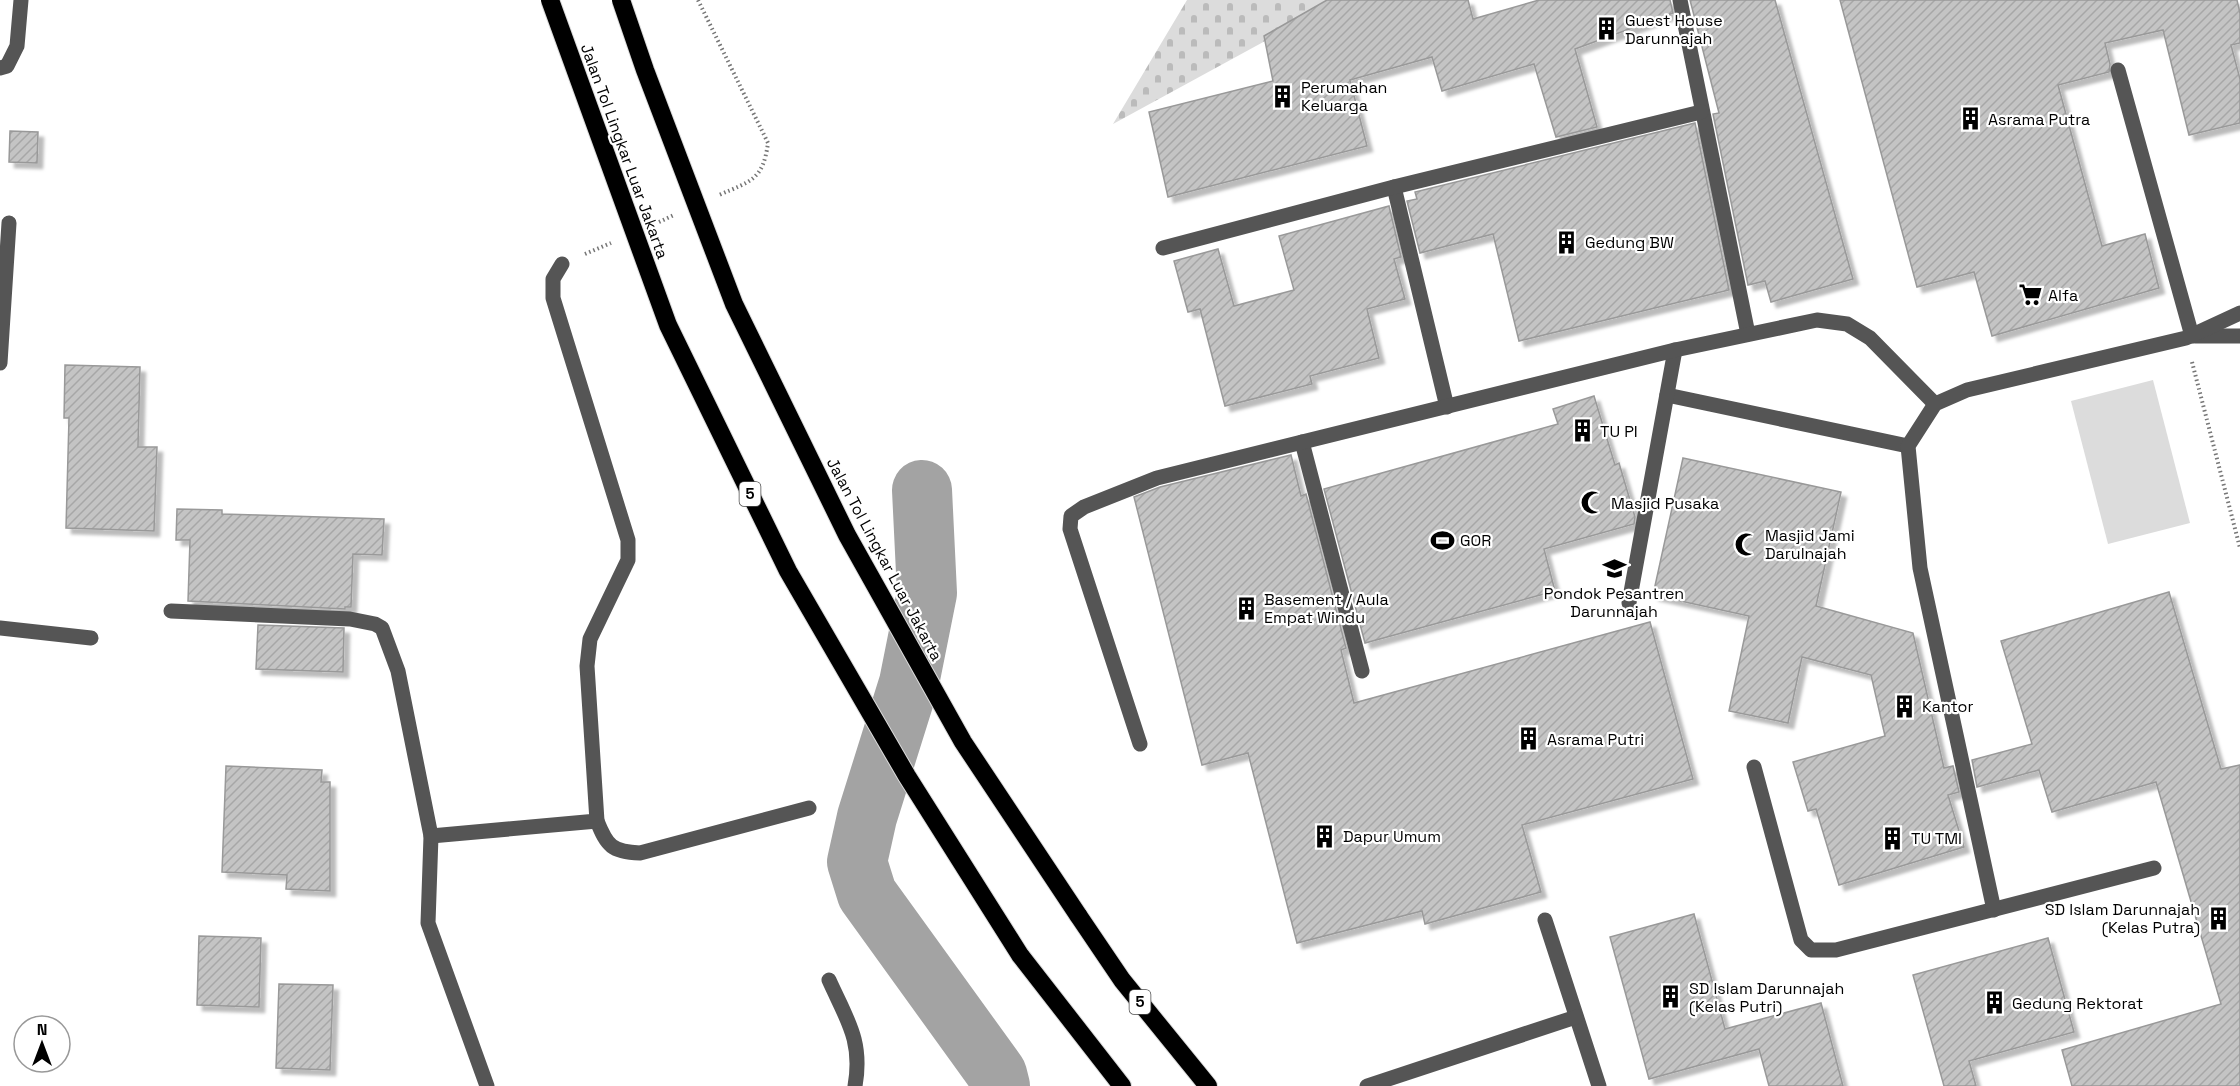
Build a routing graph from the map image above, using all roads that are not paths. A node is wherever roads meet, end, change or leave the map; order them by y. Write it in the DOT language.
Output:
graph roads {
  1 [pos="21,0"];
  2 [pos="550,0"];
  3 [pos="621,0"];
  4 [pos="1680,0"];
  5 [pos="3,67"];
  6 [pos="2118,70"];
  7 [pos="1701,112"];
  8 [pos="1394,188"];
  9 [pos="9,223"];
  10 [pos="1163,249"];
  11 [pos="562,264"];
  12 [pos="2240,313"];
  13 [pos="1748,334"];
  14 [pos="2240,336"];
  15 [pos="2189,337"];
  16 [pos="1675,350"];
  17 [pos="0,363"];
  18 [pos="1667,395"];
  19 [pos="1935,404"];
  20 [pos="1447,407"];
  21 [pos="1302,442"];
  22 [pos="1908,446"];
  23 [pos="1629,603"];
  24 [pos="171,611"];
  25 [pos="0,628"];
  26 [pos="91,638"];
  27 [pos="1362,670"];
  28 [pos="1140,744"];
  29 [pos="1754,767"];
  30 [pos="809,808"];
  31 [pos="597,821"];
  32 [pos="431,836"];
  33 [pos="2154,868"];
  34 [pos="1994,910"];
  35 [pos="1545,920"];
  36 [pos="829,980"];
  37 [pos="1576,1017"];
  38 [pos="487,1086"];
  39 [pos="855,1086"];
  40 [pos="1122,1086"];
  41 [pos="1208,1086"];
  42 [pos="1367,1086"];
  43 [pos="1599,1086"];
  1 -- 5 [label="street"];
  2 -- 40 [label="highway, Jalan Tol Lingkar Luar Jakarta / 5, bridge"];
  3 -- 41 [label="highway, Jalan Tol Lingkar Luar Jakarta / 5, bridge"];
  4 -- 7 [label="street"];
  6 -- 15 [label="street"];
  7 -- 8 [label="street"];
  7 -- 13 [label="street"];
  8 -- 10 [label="street"];
  8 -- 20 [label="street"];
  9 -- 17 [label="street"];
  11 -- 31 [label="street"];
  12 -- 15 [label="street"];
  13 -- 16 [label="street"];
  13 -- 19 [label="street"];
  14 -- 15 [label="street"];
  15 -- 19 [label="street"];
  16 -- 18 [label="street"];
  16 -- 20 [label="street"];
  18 -- 22 [label="street"];
  18 -- 23 [label="street"];
  19 -- 22 [label="street"];
  20 -- 21 [label="street"];
  21 -- 27 [label="street"];
  21 -- 28 [label="street"];
  22 -- 34 [label="street"];
  24 -- 32 [label="street"];
  25 -- 26 [label="street"];
  29 -- 34 [label="street"];
  30 -- 31 [label="street"];
  31 -- 32 [label="street"];
  32 -- 38 [label="street"];
  33 -- 34 [label="street"];
  35 -- 37 [label="street"];
  36 -- 39 [label="street"];
  37 -- 42 [label="street"];
  37 -- 43 [label="street"];
}
